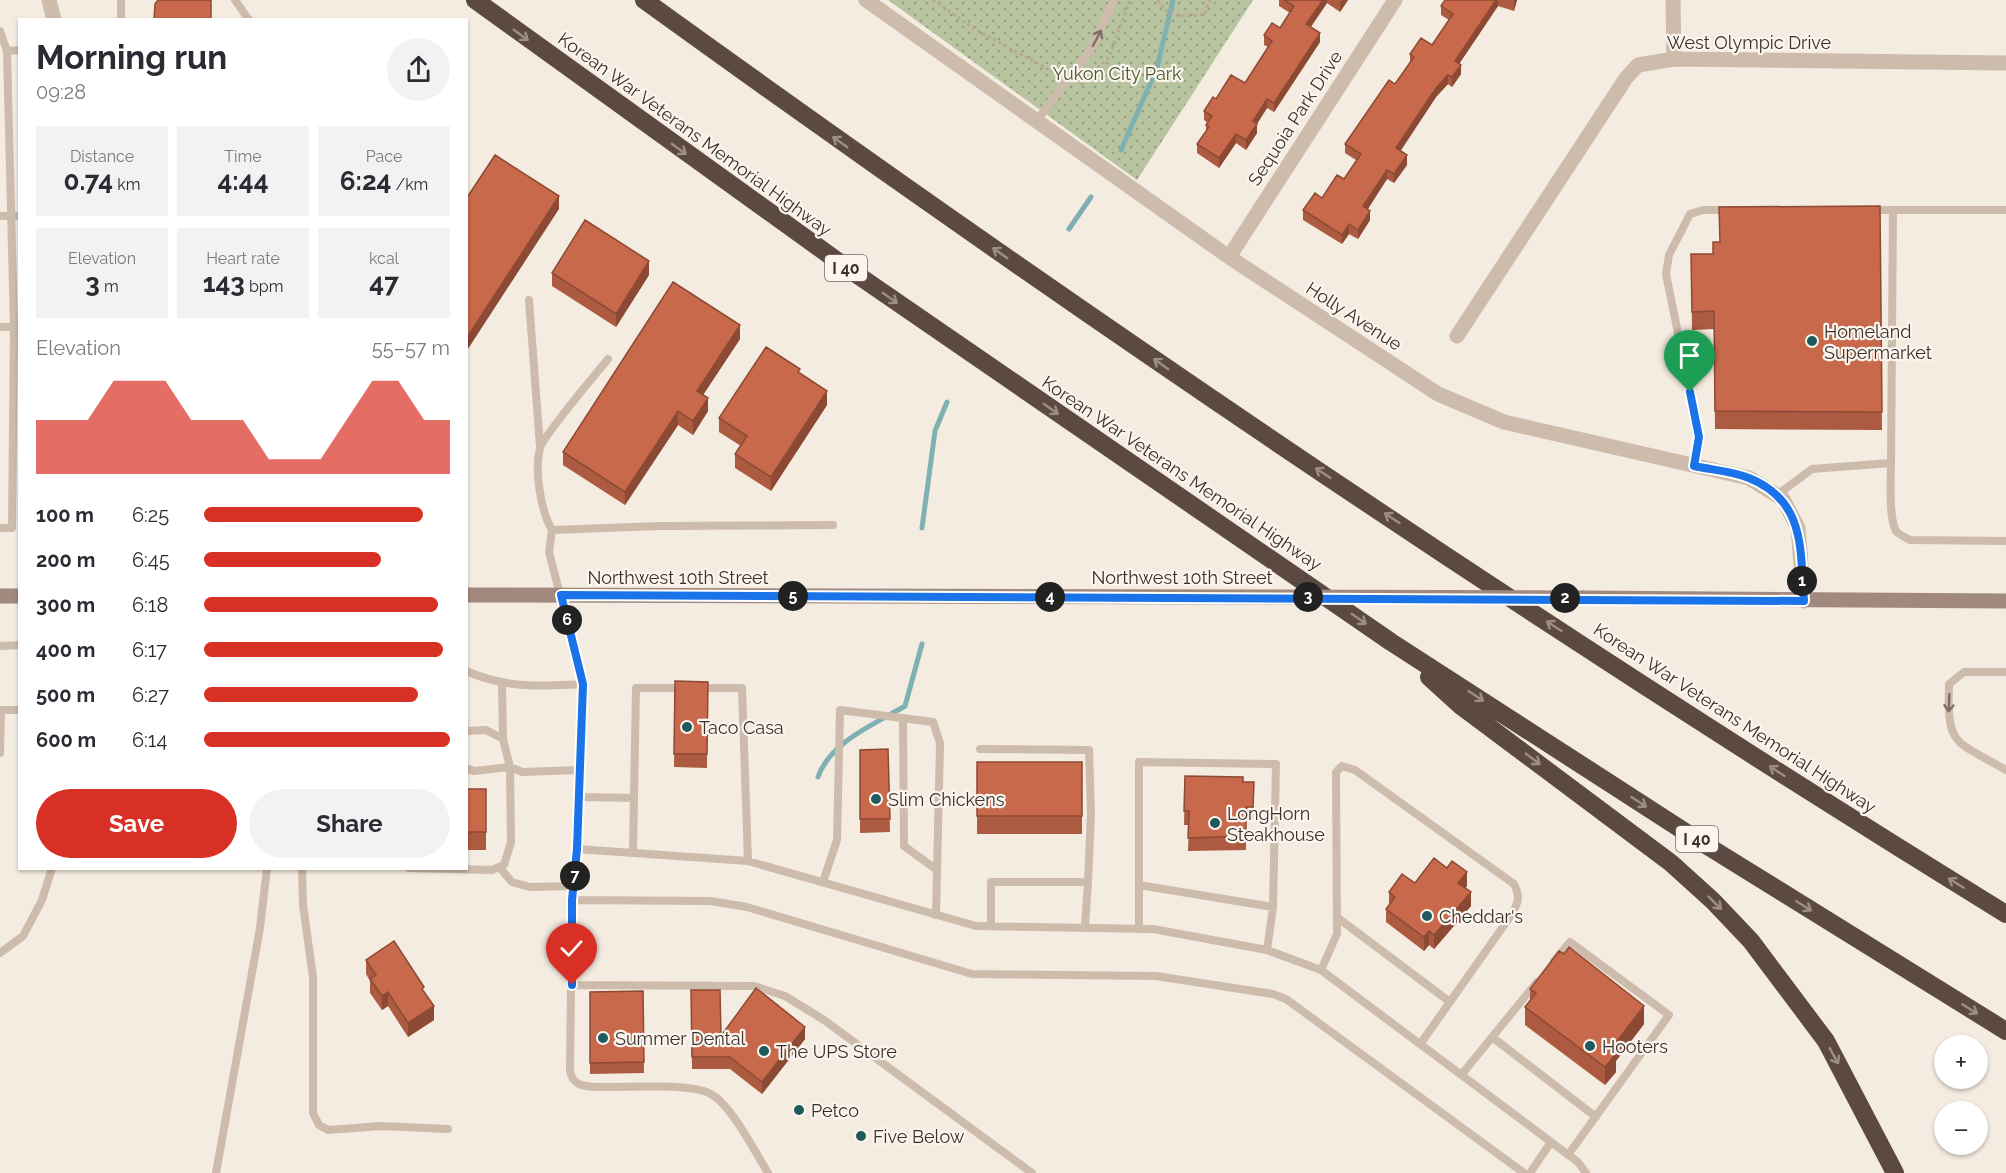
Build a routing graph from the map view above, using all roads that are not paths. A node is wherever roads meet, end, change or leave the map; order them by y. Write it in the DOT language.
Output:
graph roads {
  1 [pos="50,0"];
  2 [pos="121,0"];
  3 [pos="235,0"];
  4 [pos="475,0"];
  5 [pos="644,0"];
  6 [pos="866,0"];
  7 [pos="1114,0"];
  8 [pos="1395,0"];
  9 [pos="1672,0"];
  10 [pos="54,18"];
  11 [pos="122,18"];
  12 [pos="248,18"];
  13 [pos="0,31"];
  14 [pos="18,50"];
  15 [pos="7,51"];
  16 [pos="1674,59"];
  17 [pos="2006,63"];
  18 [pos="3,79"];
  19 [pos="1038,120"];
  20 [pos="1738,210"];
  21 [pos="1857,210"];
  22 [pos="1893,210"];
  23 [pos="2006,210"];
  24 [pos="0,216"];
  25 [pos="15,216"];
  26 [pos="1228,257"];
  27 [pos="529,300"];
  28 [pos="0,327"];
  29 [pos="14,327"];
  30 [pos="1458,336"];
  31 [pos="608,359"];
  32 [pos="540,447"];
  33 [pos="1891,463"];
  34 [pos="1694,466"];
  35 [pos="1777,495"];
  36 [pos="833,525"];
  37 [pos="0,528"];
  38 [pos="552,530"];
  39 [pos="2006,541"];
  40 [pos="468,595"];
  41 [pos="561,595"];
  42 [pos="0,596"];
  43 [pos="18,596"];
  44 [pos="1804,601"];
  45 [pos="2006,601"];
  46 [pos="1391,642"];
  47 [pos="18,645"];
  48 [pos="0,646"];
  49 [pos="468,672"];
  50 [pos="2006,672"];
  51 [pos="502,683"];
  52 [pos="583,684"];
  53 [pos="1,710"];
  54 [pos="18,710"];
  55 [pos="903,718"];
  56 [pos="468,731"];
  57 [pos="503,739"];
  58 [pos="981,749"];
  59 [pos="0,753"];
  60 [pos="510,767"];
  61 [pos="468,769"];
  62 [pos="580,770"];
  63 [pos="2006,770"];
  64 [pos="579,797"];
  65 [pos="634,798"];
  66 [pos="577,849"];
  67 [pos="633,853"];
  68 [pos="748,861"];
  69 [pos="499,867"];
  70 [pos="468,869"];
  71 [pos="51,870"];
  72 [pos="267,870"];
  73 [pos="302,870"];
  74 [pos="937,870"];
  75 [pos="823,882"];
  76 [pos="1088,882"];
  77 [pos="1139,885"];
  78 [pos="574,886"];
  79 [pos="572,900"];
  80 [pos="1273,907"];
  81 [pos="2006,914"];
  82 [pos="936,915"];
  83 [pos="1338,918"];
  84 [pos="991,927"];
  85 [pos="1085,927"];
  86 [pos="1139,929"];
  87 [pos="1267,950"];
  88 [pos="0,953"];
  89 [pos="1549,968"];
  90 [pos="1321,970"];
  91 [pos="1542,976"];
  92 [pos="572,985"];
  93 [pos="1450,1002"];
  94 [pos="2006,1031"];
  95 [pos="1492,1037"];
  96 [pos="1422,1043"];
  97 [pos="1462,1074"];
  98 [pos="1596,1117"];
  99 [pos="448,1129"];
  100 [pos="1551,1142"];
  101 [pos="1568,1155"];
  102 [pos="216,1173"];
  103 [pos="768,1173"];
  104 [pos="1032,1173"];
  105 [pos="1524,1173"];
  106 [pos="1530,1173"];
  107 [pos="1586,1173"];
  108 [pos="1895,1173"];
  1 -- 10 [label="street"];
  2 -- 11 [label="lane"];
  3 -- 12 [label="lane"];
  4 -- 46 [label="highway, Korean War Veterans Memorial Highway / I 40, one-way"];
  81 -- 5 [label="highway, Korean War Veterans Memorial Highway, one-way"];
  6 -- 19 [label="street, Holly Avenue"];
  19 -- 7 [label="lane, one-way"];
  8 -- 26 [label="street, Sequoia Park Drive"];
  9 -- 16 [label="street"];
  13 -- 15 [label="lane"];
  14 -- 15 [label="lane"];
  15 -- 18 [label="lane"];
  16 -- 17 [label="street, West Olympic Drive"];
  16 -- 30 [label="street, West Olympic Drive"];
  18 -- 25 [label="lane"];
  19 -- 26 [label="street, Holly Avenue"];
  20 -- 34 [label="lane"];
  21 -- 22 [label="lane"];
  22 -- 23 [label="lane"];
  22 -- 33 [label="lane"];
  24 -- 25 [label="lane"];
  25 -- 29 [label="lane"];
  26 -- 34 [label="street, Holly Avenue"];
  27 -- 32 [label="lane"];
  28 -- 29 [label="lane"];
  29 -- 37 [label="lane"];
  31 -- 32 [label="lane"];
  32 -- 38 [label="lane"];
  33 -- 35 [label="lane"];
  33 -- 39 [label="lane"];
  34 -- 35 [label="street, Holly Avenue"];
  35 -- 44 [label="street, Holly Avenue"];
  36 -- 38 [label="lane"];
  38 -- 41 [label="lane"];
  40 -- 41 [label="main road, Northwest 10th Street"];
  41 -- 44 [label="main road, Northwest 10th Street, bridge"];
  41 -- 52 [label="lane"];
  42 -- 43 [label="main road"];
  44 -- 45 [label="main road, Northwest 10th Street"];
  46 -- 94 [label="highway, Korean War Veterans Memorial Highway / I 40, one-way"];
  46 -- 108 [label="highway, one-way"];
  47 -- 48 [label="lane"];
  49 -- 51 [label="lane"];
  50 -- 63 [label="lane, one-way"];
  51 -- 52 [label="lane"];
  51 -- 57 [label="lane"];
  52 -- 62 [label="lane"];
  53 -- 54 [label="lane"];
  53 -- 59 [label="lane"];
  55 -- 74 [label="lane"];
  55 -- 74 [label="lane"];
  55 -- 75 [label="lane"];
  56 -- 57 [label="lane"];
  57 -- 60 [label="lane"];
  58 -- 76 [label="lane"];
  60 -- 61 [label="lane"];
  60 -- 62 [label="lane"];
  60 -- 69 [label="lane"];
  62 -- 64 [label="lane"];
  64 -- 65 [label="lane"];
  64 -- 66 [label="lane"];
  65 -- 67 [label="lane"];
  65 -- 68 [label="lane"];
  66 -- 67 [label="lane"];
  66 -- 78 [label="lane"];
  67 -- 68 [label="lane"];
  68 -- 75 [label="lane"];
  69 -- 70 [label="lane"];
  69 -- 78 [label="lane"];
  71 -- 88 [label="lane"];
  72 -- 102 [label="lane"];
  73 -- 99 [label="lane"];
  74 -- 82 [label="lane"];
  75 -- 82 [label="lane"];
  76 -- 84 [label="lane"];
  76 -- 85 [label="lane"];
  77 -- 80 [label="lane"];
  77 -- 80 [label="lane"];
  77 -- 86 [label="lane"];
  78 -- 79 [label="lane"];
  79 -- 92 [label="lane"];
  79 -- 105 [label="lane"];
  80 -- 87 [label="lane"];
  82 -- 84 [label="lane"];
  83 -- 90 [label="lane"];
  83 -- 93 [label="lane"];
  83 -- 93 [label="lane"];
  84 -- 85 [label="lane"];
  85 -- 86 [label="lane"];
  86 -- 87 [label="lane"];
  87 -- 90 [label="lane"];
  89 -- 98 [label="lane"];
  90 -- 96 [label="lane"];
  91 -- 95 [label="lane"];
  92 -- 103 [label="lane"];
  92 -- 104 [label="lane"];
  93 -- 96 [label="lane"];
  95 -- 97 [label="lane"];
  95 -- 98 [label="lane"];
  96 -- 97 [label="lane"];
  97 -- 100 [label="lane"];
  98 -- 101 [label="lane"];
  100 -- 101 [label="lane"];
  100 -- 106 [label="lane"];
  101 -- 107 [label="lane"];
}
